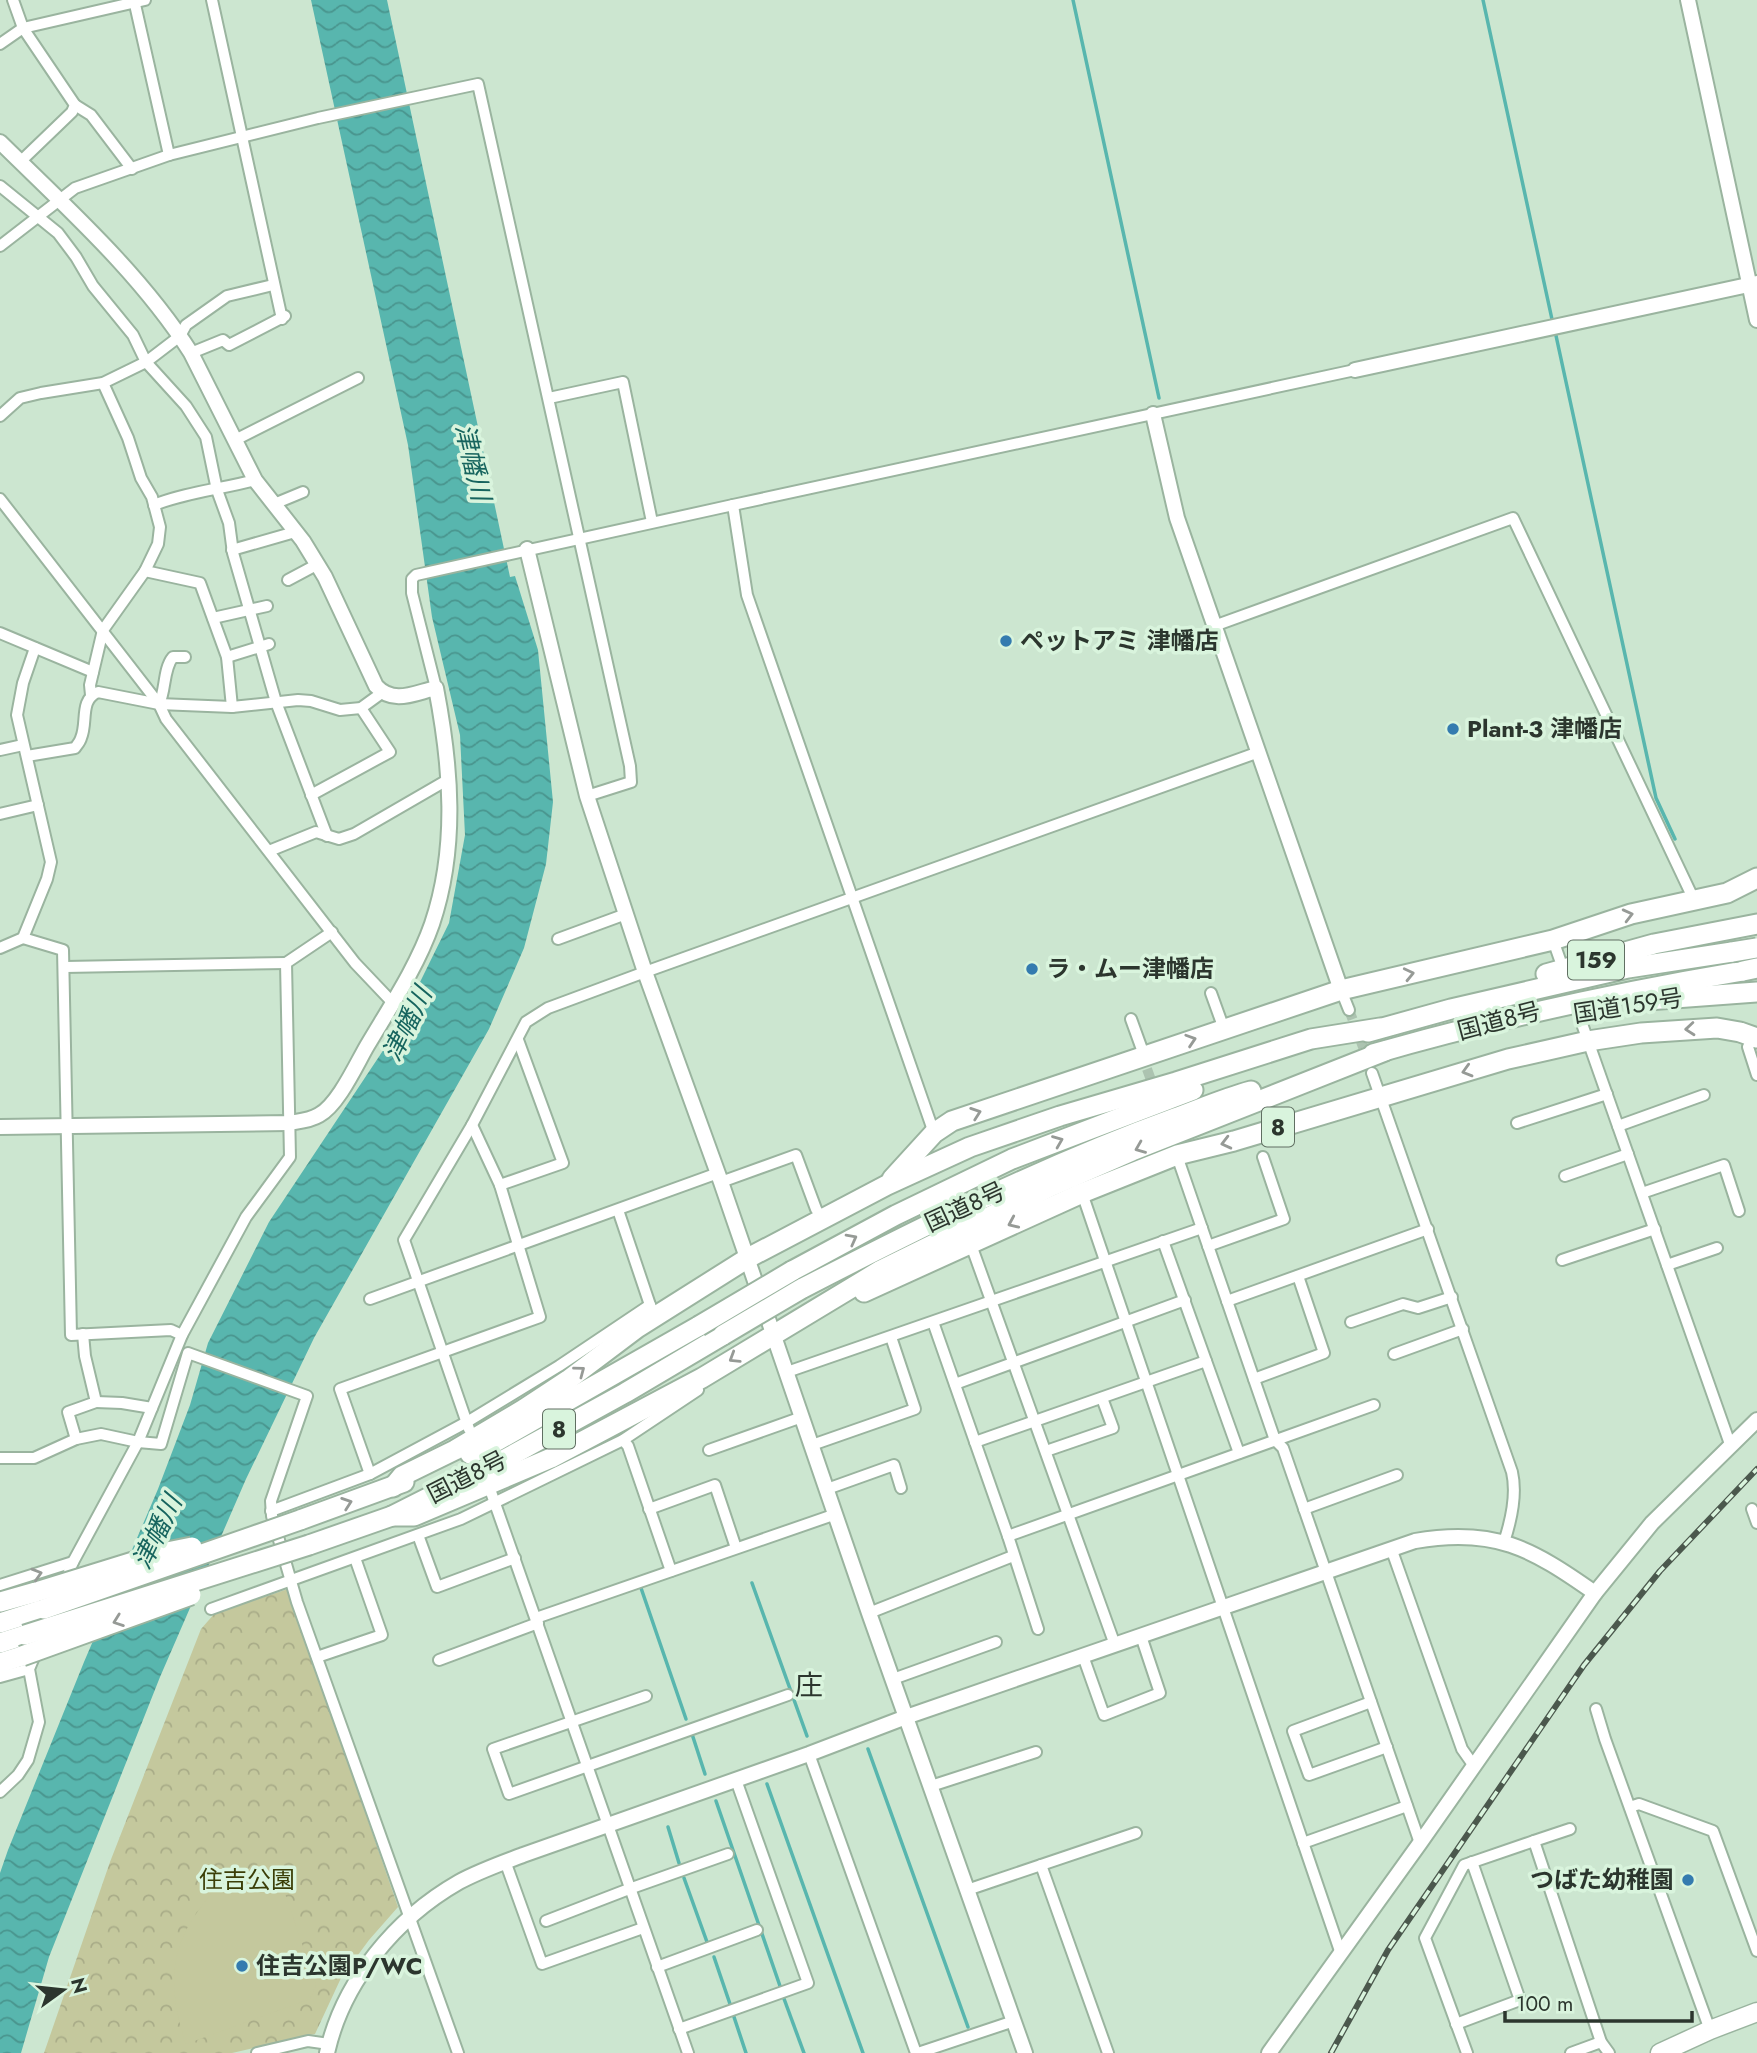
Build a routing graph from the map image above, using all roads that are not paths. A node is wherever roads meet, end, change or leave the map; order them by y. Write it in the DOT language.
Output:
graph roads {
  1 [pos="13,0"];
  2 [pos="212,0"];
  3 [pos="1688,0"];
  4 [pos="138,1"];
  5 [pos="23,28"];
  6 [pos="0,44"];
  7 [pos="75,105"];
  8 [pos="241,138"];
  9 [pos="0,142"];
  10 [pos="169,155"];
  11 [pos="20,162"];
  12 [pos="132,169"];
  13 [pos="0,186"];
  14 [pos="59,200"];
  15 [pos="38,217"];
  16 [pos="0,246"];
  17 [pos="1753,284"];
  18 [pos="273,285"];
  19 [pos="1757,320"];
  20 [pos="180,336"];
  21 [pos="191,353"];
  22 [pos="146,362"];
  23 [pos="1355,370"];
  24 [pos="358,378"];
  25 [pos="103,383"];
  26 [pos="549,398"];
  27 [pos="1153,414"];
  28 [pos="0,416"];
  29 [pos="235,440"];
  30 [pos="255,480"];
  31 [pos="217,490"];
  32 [pos="303,492"];
  33 [pos="0,499"];
  34 [pos="274,504"];
  35 [pos="154,505"];
  36 [pos="733,505"];
  37 [pos="652,522"];
  38 [pos="295,532"];
  39 [pos="580,538"];
  40 [pos="232,550"];
  41 [pos="527,550"];
  42 [pos="318,564"];
  43 [pos="145,571"];
  44 [pos="288,580"];
  45 [pos="267,606"];
  46 [pos="249,609"];
  47 [pos="213,618"];
  48 [pos="1214,626"];
  49 [pos="103,630"];
  50 [pos="0,633"];
  51 [pos="265,645"];
  52 [pos="35,648"];
  53 [pos="186,657"];
  54 [pos="227,657"];
  55 [pos="93,672"];
  56 [pos="436,688"];
  57 [pos="383,692"];
  58 [pos="91,695"];
  59 [pos="276,702"];
  60 [pos="159,704"];
  61 [pos="232,707"];
  62 [pos="361,708"];
  63 [pos="23,744"];
  64 [pos="0,750"];
  65 [pos="1259,752"];
  66 [pos="27,756"];
  67 [pos="449,779"];
  68 [pos="311,795"];
  69 [pos="587,796"];
  70 [pos="38,805"];
  71 [pos="0,814"];
  72 [pos="327,836"];
  73 [pos="269,851"];
  74 [pos="1757,878"];
  75 [pos="852,897"];
  76 [pos="1694,900"];
  77 [pos="626,914"];
  78 [pos="1753,926"];
  79 [pos="332,932"];
  80 [pos="23,938"];
  81 [pos="558,939"];
  82 [pos="1553,940"];
  83 [pos="0,948"];
  84 [pos="1757,948"];
  85 [pos="1560,960"];
  86 [pos="286,963"];
  87 [pos="65,967"];
  88 [pos="1750,970"];
  89 [pos="645,972"];
  90 [pos="1341,990"];
  91 [pos="1754,992"];
  92 [pos="1211,993"];
  93 [pos="393,1003"];
  94 [pos="1451,1009"];
  95 [pos="1349,1010"];
  96 [pos="1131,1019"];
  97 [pos="1581,1021"];
  98 [pos="1380,1028"];
  99 [pos="1224,1029"];
  100 [pos="1458,1032"];
  101 [pos="1755,1038"];
  102 [pos="518,1040"];
  103 [pos="1588,1041"];
  104 [pos="1385,1051"];
  105 [pos="1144,1060"];
  106 [pos="1372,1073"];
  107 [pos="1757,1075"];
  108 [pos="1607,1094"];
  109 [pos="1382,1095"];
  110 [pos="1704,1095"];
  111 [pos="288,1123"];
  112 [pos="1517,1124"];
  113 [pos="472,1125"];
  114 [pos="68,1126"];
  115 [pos="1618,1126"];
  116 [pos="0,1128"];
  117 [pos="934,1133"];
  118 [pos="1176,1153"];
  119 [pos="1628,1154"];
  120 [pos="1263,1157"];
  121 [pos="1565,1176"];
  122 [pos="720,1177"];
  123 [pos="500,1185"];
  124 [pos="887,1185"];
  125 [pos="1082,1193"];
  126 [pos="1642,1193"];
  127 [pos="618,1210"];
  128 [pos="1739,1211"];
  129 [pos="822,1219"];
  130 [pos="1202,1228"];
  131 [pos="1428,1229"];
  132 [pos="1655,1229"];
  133 [pos="1163,1241"];
  134 [pos="970,1242"];
  135 [pos="519,1246"];
  136 [pos="1208,1246"];
  137 [pos="1717,1248"];
  138 [pos="748,1258"];
  139 [pos="1562,1260"];
  140 [pos="1105,1261"];
  141 [pos="1667,1265"];
  142 [pos="1298,1276"];
  143 [pos="796,1280"];
  144 [pos="418,1281"];
  145 [pos="1452,1297"];
  146 [pos="370,1299"];
  147 [pos="1185,1300"];
  148 [pos="1227,1301"];
  149 [pos="991,1302"];
  150 [pos="820,1307"];
  151 [pos="652,1310"];
  152 [pos="933,1322"];
  153 [pos="1126,1322"];
  154 [pos="1351,1322"];
  155 [pos="1463,1329"];
  156 [pos="83,1334"];
  157 [pos="773,1334"];
  158 [pos="182,1335"];
  159 [pos="891,1337"];
  160 [pos="441,1351"];
  161 [pos="1394,1354"];
  162 [pos="1206,1361"];
  163 [pos="1013,1363"];
  164 [pos="787,1372"];
  165 [pos="703,1377"];
  166 [pos="1254,1379"];
  167 [pos="1147,1382"];
  168 [pos="955,1384"];
  169 [pos="1102,1398"];
  170 [pos="96,1402"];
  171 [pos="1374,1405"];
  172 [pos="152,1408"];
  173 [pos="802,1417"];
  174 [pos="1757,1420"];
  175 [pos="1035,1421"];
  176 [pos="468,1425"];
  177 [pos="76,1440"];
  178 [pos="623,1440"];
  179 [pos="1275,1440"];
  180 [pos="138,1442"];
  181 [pos="975,1442"];
  182 [pos="1730,1444"];
  183 [pos="812,1445"];
  184 [pos="709,1450"];
  185 [pos="1046,1451"];
  186 [pos="1239,1453"];
  187 [pos="0,1458"];
  188 [pos="370,1474"];
  189 [pos="1179,1475"];
  190 [pos="1397,1475"];
  191 [pos="394,1487"];
  192 [pos="901,1488"];
  193 [pos="827,1489"];
  194 [pos="493,1498"];
  195 [pos="649,1509"];
  196 [pos="1304,1509"];
  197 [pos="1752,1509"];
  198 [pos="271,1511"];
  199 [pos="836,1514"];
  200 [pos="1068,1514"];
  201 [pos="392,1516"];
  202 [pos="1757,1523"];
  203 [pos="418,1535"];
  204 [pos="1008,1536"];
  205 [pos="1504,1542"];
  206 [pos="736,1548"];
  207 [pos="1391,1548"];
  208 [pos="1013,1556"];
  209 [pos="355,1558"];
  210 [pos="514,1558"];
  211 [pos="73,1562"];
  212 [pos="222,1571"];
  213 [pos="1324,1571"];
  214 [pos="671,1572"];
  215 [pos="291,1579"];
  216 [pos="0,1585"];
  217 [pos="1595,1593"];
  218 [pos="40,1601"];
  219 [pos="0,1602"];
  220 [pos="1222,1607"];
  221 [pos="211,1609"];
  222 [pos="869,1613"];
  223 [pos="537,1621"];
  224 [pos="0,1623"];
  225 [pos="1038,1629"];
  226 [pos="1140,1636"];
  227 [pos="996,1642"];
  228 [pos="0,1643"];
  229 [pos="1115,1645"];
  230 [pos="1083,1656"];
  231 [pos="317,1657"];
  232 [pos="439,1660"];
  233 [pos="25,1662"];
  234 [pos="0,1663"];
  235 [pos="0,1677"];
  236 [pos="893,1679"];
  237 [pos="788,1695"];
  238 [pos="646,1696"];
  239 [pos="1371,1702"];
  240 [pos="1596,1709"];
  241 [pos="906,1717"];
  242 [pos="571,1722"];
  243 [pos="1387,1747"];
  244 [pos="1036,1752"];
  245 [pos="809,1754"];
  246 [pos="1474,1766"];
  247 [pos="587,1767"];
  248 [pos="736,1780"];
  249 [pos="931,1786"];
  250 [pos="0,1792"];
  251 [pos="1407,1806"];
  252 [pos="1630,1807"];
  253 [pos="607,1825"];
  254 [pos="1570,1829"];
  255 [pos="1136,1833"];
  256 [pos="1534,1841"];
  257 [pos="1303,1843"];
  258 [pos="1420,1843"];
  259 [pos="728,1854"];
  260 [pos="505,1861"];
  261 [pos="1472,1862"];
  262 [pos="1041,1865"];
  263 [pos="629,1889"];
  264 [pos="967,1890"];
  265 [pos="409,1918"];
  266 [pos="546,1921"];
  267 [pos="643,1928"];
  268 [pos="757,1930"];
  269 [pos="1757,1951"];
  270 [pos="1341,1954"];
  271 [pos="657,1967"];
  272 [pos="1757,2011"];
  273 [pos="1014,2021"];
  274 [pos="1456,2024"];
  275 [pos="679,2029"];
  276 [pos="1710,2030"];
  277 [pos="1601,2042"];
  278 [pos="328,2049"];
  279 [pos="257,2053"];
  280 [pos="458,2053"];
  281 [pos="688,2053"];
  282 [pos="917,2053"];
  283 [pos="1025,2053"];
  284 [pos="1108,2053"];
  285 [pos="1269,2053"];
  286 [pos="1467,2053"];
  287 [pos="1571,2053"];
  288 [pos="1609,2053"];
  289 [pos="1660,2053"];
  1 -- 5 [label="street"];
  2 -- 8 [label="street"];
  3 -- 17 [label="street"];
  4 -- 5 [label="street"];
  4 -- 10 [label="street"];
  5 -- 6 [label="street"];
  5 -- 7 [label="street"];
  7 -- 11 [label="street"];
  7 -- 12 [label="street"];
  8 -- 10 [label="street"];
  8 -- 18 [label="street"];
  8 -- 26 [label="street"];
  9 -- 11 [label="street"];
  10 -- 12 [label="street"];
  11 -- 14 [label="street"];
  12 -- 14 [label="street"];
  13 -- 15 [label="street"];
  14 -- 15 [label="street"];
  14 -- 20 [label="street"];
  15 -- 16 [label="street"];
  15 -- 22 [label="street"];
  17 -- 19 [label="street"];
  17 -- 23 [label="street"];
  18 -- 20 [label="street"];
  18 -- 21 [label="street"];
  20 -- 21 [label="street"];
  20 -- 22 [label="street"];
  21 -- 29 [label="street"];
  22 -- 25 [label="street"];
  22 -- 31 [label="street"];
  23 -- 27 [label="street"];
  24 -- 29 [label="street"];
  25 -- 28 [label="street"];
  25 -- 35 [label="street"];
  26 -- 37 [label="street"];
  26 -- 39 [label="street"];
  27 -- 36 [label="street"];
  27 -- 48 [label="street"];
  29 -- 30 [label="street"];
  30 -- 31 [label="street"];
  30 -- 34 [label="street"];
  31 -- 35 [label="street"];
  31 -- 40 [label="street"];
  32 -- 34 [label="street"];
  33 -- 49 [label="street"];
  34 -- 38 [label="street"];
  35 -- 43 [label="street"];
  36 -- 37 [label="street"];
  36 -- 75 [label="street"];
  37 -- 39 [label="street"];
  38 -- 40 [label="street"];
  38 -- 42 [label="street"];
  39 -- 41 [label="street"];
  39 -- 69 [label="street"];
  40 -- 46 [label="street"];
  41 -- 56 [label="street"];
  41 -- 69 [label="street"];
  42 -- 44 [label="street"];
  42 -- 57 [label="street"];
  43 -- 47 [label="street"];
  43 -- 49 [label="street"];
  45 -- 46 [label="street"];
  46 -- 47 [label="street"];
  46 -- 51 [label="street"];
  47 -- 54 [label="street"];
  48 -- 65 [label="street"];
  48 -- 76 [label="street"];
  49 -- 55 [label="street"];
  49 -- 60 [label="street"];
  50 -- 52 [label="street"];
  51 -- 54 [label="street"];
  51 -- 59 [label="street"];
  52 -- 55 [label="street"];
  52 -- 63 [label="street"];
  53 -- 60 [label="street"];
  54 -- 61 [label="street"];
  55 -- 58 [label="street"];
  56 -- 57 [label="street"];
  56 -- 67 [label="street"];
  57 -- 62 [label="street"];
  58 -- 60 [label="street"];
  58 -- 66 [label="street"];
  59 -- 61 [label="street"];
  59 -- 62 [label="street"];
  59 -- 68 [label="street"];
  60 -- 61 [label="street"];
  60 -- 73 [label="street"];
  62 -- 68 [label="street"];
  63 -- 64 [label="street"];
  63 -- 66 [label="street"];
  65 -- 75 [label="street"];
  65 -- 90 [label="street"];
  66 -- 70 [label="street"];
  67 -- 72 [label="street"];
  67 -- 93 [label="street"];
  68 -- 72 [label="street"];
  69 -- 77 [label="street"];
  70 -- 71 [label="street"];
  70 -- 80 [label="street"];
  72 -- 73 [label="street"];
  73 -- 79 [label="street"];
  74 -- 76 [label="highway, 8"];
  75 -- 89 [label="street"];
  75 -- 117 [label="street"];
  82 -- 76 [label="highway, 8, one-way"];
  77 -- 81 [label="street"];
  77 -- 89 [label="street"];
  78 -- 91 [label="highway"];
  78 -- 94 [label="highway, 国道159号 / 159"];
  79 -- 86 [label="street"];
  79 -- 93 [label="street"];
  80 -- 83 [label="street"];
  80 -- 87 [label="street"];
  82 -- 85 [label="street"];
  90 -- 82 [label="highway, 8, one-way"];
  84 -- 94 [label="highway, 国道8号 / 8, bridge"];
  86 -- 87 [label="street"];
  86 -- 111 [label="street"];
  87 -- 114 [label="street"];
  88 -- 100 [label="highway, 国道8号 / 8"];
  89 -- 102 [label="street"];
  89 -- 122 [label="street"];
  90 -- 95 [label="street"];
  90 -- 99 [label="highway, 8"];
  91 -- 100 [label="highway, 国道159号 / 159"];
  92 -- 99 [label="street"];
  93 -- 111 [label="street"];
  94 -- 98 [label="highway, 国道8号 / 8"];
  96 -- 105 [label="street"];
  97 -- 103 [label="street"];
  98 -- 124 [label="highway, 8"];
  143 -- 98 [label="highway, 国道8号 / 8, one-way"];
  105 -- 99 [label="highway, 8, one-way"];
  100 -- 104 [label="highway, 国道8号 / 8"];
  101 -- 103 [label="highway, 8, one-way"];
  101 -- 107 [label="street"];
  102 -- 113 [label="street"];
  102 -- 123 [label="street"];
  103 -- 108 [label="street"];
  103 -- 109 [label="highway, 8, one-way"];
  104 -- 143 [label="highway, 国道8号 / 8"];
  104 -- 150 [label="highway, 8, one-way"];
  117 -- 105 [label="highway, 8, one-way"];
  106 -- 109 [label="street"];
  108 -- 112 [label="street"];
  108 -- 115 [label="street"];
  109 -- 118 [label="highway, 8, one-way"];
  109 -- 131 [label="street"];
  110 -- 115 [label="street"];
  111 -- 114 [label="street"];
  111 -- 158 [label="street"];
  113 -- 123 [label="street"];
  113 -- 144 [label="street"];
  114 -- 116 [label="street"];
  114 -- 156 [label="street"];
  115 -- 119 [label="street"];
  117 -- 124 [label="highway, 8"];
  118 -- 125 [label="highway, 8"];
  118 -- 130 [label="street"];
  119 -- 121 [label="street"];
  119 -- 126 [label="street"];
  120 -- 136 [label="street"];
  122 -- 127 [label="street"];
  122 -- 129 [label="street"];
  122 -- 138 [label="street"];
  123 -- 135 [label="street"];
  124 -- 129 [label="highway, 8"];
  125 -- 134 [label="highway, 8, one-way"];
  125 -- 140 [label="street"];
  126 -- 128 [label="street"];
  126 -- 132 [label="street"];
  127 -- 135 [label="street"];
  127 -- 151 [label="street"];
  129 -- 138 [label="highway, 8"];
  130 -- 133 [label="street"];
  130 -- 136 [label="street"];
  131 -- 142 [label="street"];
  131 -- 145 [label="street"];
  132 -- 139 [label="street"];
  132 -- 141 [label="street"];
  133 -- 140 [label="street"];
  133 -- 147 [label="street"];
  134 -- 149 [label="street"];
  134 -- 150 [label="highway, 8"];
  135 -- 144 [label="street"];
  135 -- 160 [label="street"];
  136 -- 148 [label="street"];
  137 -- 141 [label="street"];
  138 -- 151 [label="highway, 8"];
  138 -- 157 [label="street"];
  140 -- 149 [label="street"];
  140 -- 153 [label="street"];
  141 -- 182 [label="street"];
  142 -- 148 [label="street"];
  142 -- 166 [label="street"];
  143 -- 191 [label="highway, 国道8号 / 8, bridge"];
  143 -- 201 [label="highway, 国道8号 / 8, bridge"];
  144 -- 146 [label="street"];
  144 -- 160 [label="street"];
  145 -- 154 [label="street"];
  145 -- 155 [label="street"];
  147 -- 153 [label="street"];
  147 -- 162 [label="street"];
  148 -- 166 [label="street"];
  149 -- 152 [label="street"];
  149 -- 163 [label="street"];
  150 -- 157 [label="highway, 8"];
  151 -- 176 [label="street"];
  191 -- 151 [label="highway, 8, one-way"];
  152 -- 159 [label="street"];
  152 -- 168 [label="street"];
  153 -- 163 [label="street"];
  153 -- 167 [label="street"];
  155 -- 161 [label="street"];
  155 -- 205 [label="street"];
  156 -- 158 [label="street"];
  156 -- 170 [label="street"];
  157 -- 164 [label="street"];
  157 -- 165 [label="highway, 8, one-way"];
  158 -- 172 [label="street"];
  159 -- 164 [label="street"];
  159 -- 183 [label="street"];
  160 -- 176 [label="street"];
  160 -- 188 [label="street"];
  162 -- 167 [label="street"];
  162 -- 186 [label="street"];
  163 -- 168 [label="street"];
  163 -- 175 [label="street"];
  164 -- 173 [label="street"];
  165 -- 178 [label="street"];
  165 -- 201 [label="highway, 8"];
  166 -- 179 [label="street"];
  167 -- 169 [label="street"];
  167 -- 189 [label="street"];
  168 -- 181 [label="street"];
  169 -- 175 [label="street"];
  169 -- 185 [label="street"];
  170 -- 172 [label="street"];
  170 -- 177 [label="street"];
  171 -- 179 [label="street"];
  172 -- 180 [label="street"];
  173 -- 183 [label="street"];
  173 -- 184 [label="street"];
  174 -- 182 [label="street"];
  175 -- 181 [label="street"];
  175 -- 185 [label="street"];
  176 -- 188 [label="street"];
  177 -- 180 [label="street"];
  177 -- 187 [label="street"];
  178 -- 194 [label="street"];
  178 -- 195 [label="street"];
  179 -- 186 [label="street"];
  179 -- 196 [label="street"];
  180 -- 198 [label="street"];
  180 -- 211 [label="street"];
  181 -- 204 [label="street"];
  182 -- 217 [label="street"];
  183 -- 193 [label="street"];
  185 -- 200 [label="street"];
  186 -- 189 [label="street"];
  188 -- 198 [label="street"];
  189 -- 200 [label="street"];
  189 -- 220 [label="street"];
  190 -- 196 [label="street"];
  218 -- 191 [label="highway, 国道8号 / 8, one-way, bridge"];
  192 -- 193 [label="street"];
  193 -- 199 [label="street"];
  194 -- 203 [label="street"];
  194 -- 210 [label="street"];
  195 -- 206 [label="street"];
  195 -- 214 [label="street"];
  196 -- 213 [label="street"];
  197 -- 202 [label="street"];
  198 -- 215 [label="street"];
  199 -- 206 [label="street"];
  199 -- 222 [label="street"];
  200 -- 204 [label="street"];
  200 -- 229 [label="street"];
  201 -- 212 [label="highway, 国道8号 / 8, bridge"];
  203 -- 209 [label="street"];
  203 -- 210 [label="street"];
  204 -- 208 [label="street"];
  205 -- 207 [label="street"];
  205 -- 217 [label="street"];
  206 -- 214 [label="street"];
  207 -- 213 [label="street"];
  207 -- 246 [label="street"];
  208 -- 222 [label="street"];
  208 -- 225 [label="street"];
  209 -- 215 [label="street"];
  209 -- 231 [label="street"];
  210 -- 223 [label="street"];
  216 -- 211 [label="street, one-way"];
  211 -- 233 [label="street"];
  212 -- 228 [label="highway, 国道8号 / 8, bridge"];
  212 -- 233 [label="highway, 国道8号 / 8, one-way, bridge"];
  213 -- 220 [label="street"];
  213 -- 239 [label="street"];
  214 -- 223 [label="street"];
  215 -- 221 [label="street"];
  215 -- 231 [label="street"];
  217 -- 246 [label="street"];
  218 -- 219 [label="highway"];
  218 -- 224 [label="highway, 国道8号 / 8"];
  220 -- 226 [label="street"];
  220 -- 257 [label="street"];
  222 -- 236 [label="street"];
  223 -- 232 [label="street"];
  223 -- 242 [label="street"];
  226 -- 229 [label="street"];
  226 -- 230 [label="street"];
  227 -- 236 [label="street"];
  229 -- 230 [label="street"];
  230 -- 241 [label="street"];
  231 -- 265 [label="street"];
  233 -- 234 [label="highway, 国道8号"];
  233 -- 235 [label="street"];
  233 -- 250 [label="street"];
  236 -- 241 [label="street"];
  237 -- 247 [label="street"];
  238 -- 242 [label="street"];
  239 -- 243 [label="street"];
  239 -- 243 [label="street"];
  240 -- 252 [label="street"];
  241 -- 245 [label="street"];
  241 -- 249 [label="street"];
  242 -- 247 [label="street"];
  242 -- 247 [label="street"];
  243 -- 251 [label="street"];
  244 -- 249 [label="street"];
  245 -- 248 [label="street"];
  245 -- 282 [label="street"];
  246 -- 258 [label="street"];
  247 -- 253 [label="street"];
  248 -- 253 [label="street"];
  248 -- 275 [label="street"];
  249 -- 264 [label="street"];
  251 -- 257 [label="street"];
  251 -- 258 [label="street"];
  252 -- 269 [label="street"];
  252 -- 276 [label="street"];
  253 -- 260 [label="street"];
  253 -- 263 [label="street"];
  254 -- 256 [label="street"];
  255 -- 262 [label="street"];
  256 -- 261 [label="street"];
  256 -- 277 [label="street"];
  257 -- 270 [label="street"];
  258 -- 270 [label="street"];
  259 -- 263 [label="street"];
  260 -- 265 [label="street"];
  260 -- 267 [label="street"];
  261 -- 274 [label="street"];
  261 -- 274 [label="street"];
  262 -- 264 [label="street"];
  262 -- 284 [label="street"];
  263 -- 266 [label="street"];
  263 -- 267 [label="street"];
  264 -- 273 [label="street"];
  265 -- 278 [label="street"];
  265 -- 280 [label="street"];
  267 -- 271 [label="street"];
  268 -- 271 [label="street"];
  270 -- 285 [label="street"];
  271 -- 275 [label="street"];
  272 -- 276 [label="main road"];
  273 -- 282 [label="street"];
  273 -- 283 [label="street"];
  274 -- 286 [label="street"];
  275 -- 281 [label="street"];
  276 -- 289 [label="main road"];
  277 -- 287 [label="street"];
  277 -- 288 [label="street"];
  278 -- 279 [label="street"];
}
